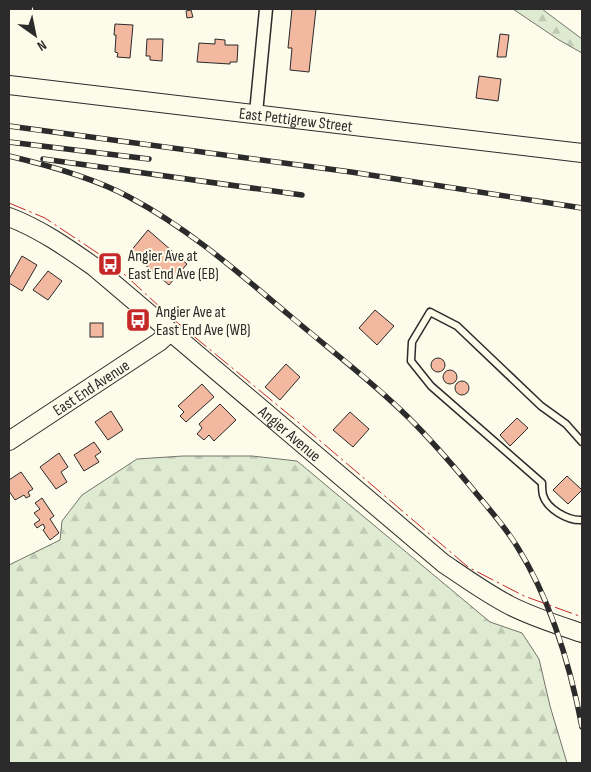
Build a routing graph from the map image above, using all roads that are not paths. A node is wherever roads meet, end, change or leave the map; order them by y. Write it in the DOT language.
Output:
graph roads {
  1 [pos="266,9"];
  2 [pos="9,85"];
  3 [pos="256,114"];
  4 [pos="582,154"];
  5 [pos="9,217"];
  6 [pos="170,332"];
  7 [pos="9,441"];
  8 [pos="582,442"];
  9 [pos="582,520"];
  10 [pos="582,633"];
  1 -- 3 [label="street"];
  2 -- 3 [label="street, East Pettigrew Street"];
  3 -- 4 [label="street, East Pettigrew Street"];
  5 -- 6 [label="street, Angier Avenue"];
  6 -- 7 [label="street, East End Avenue"];
  6 -- 10 [label="street, Angier Avenue"];
  8 -- 9 [label="lane"];
}
